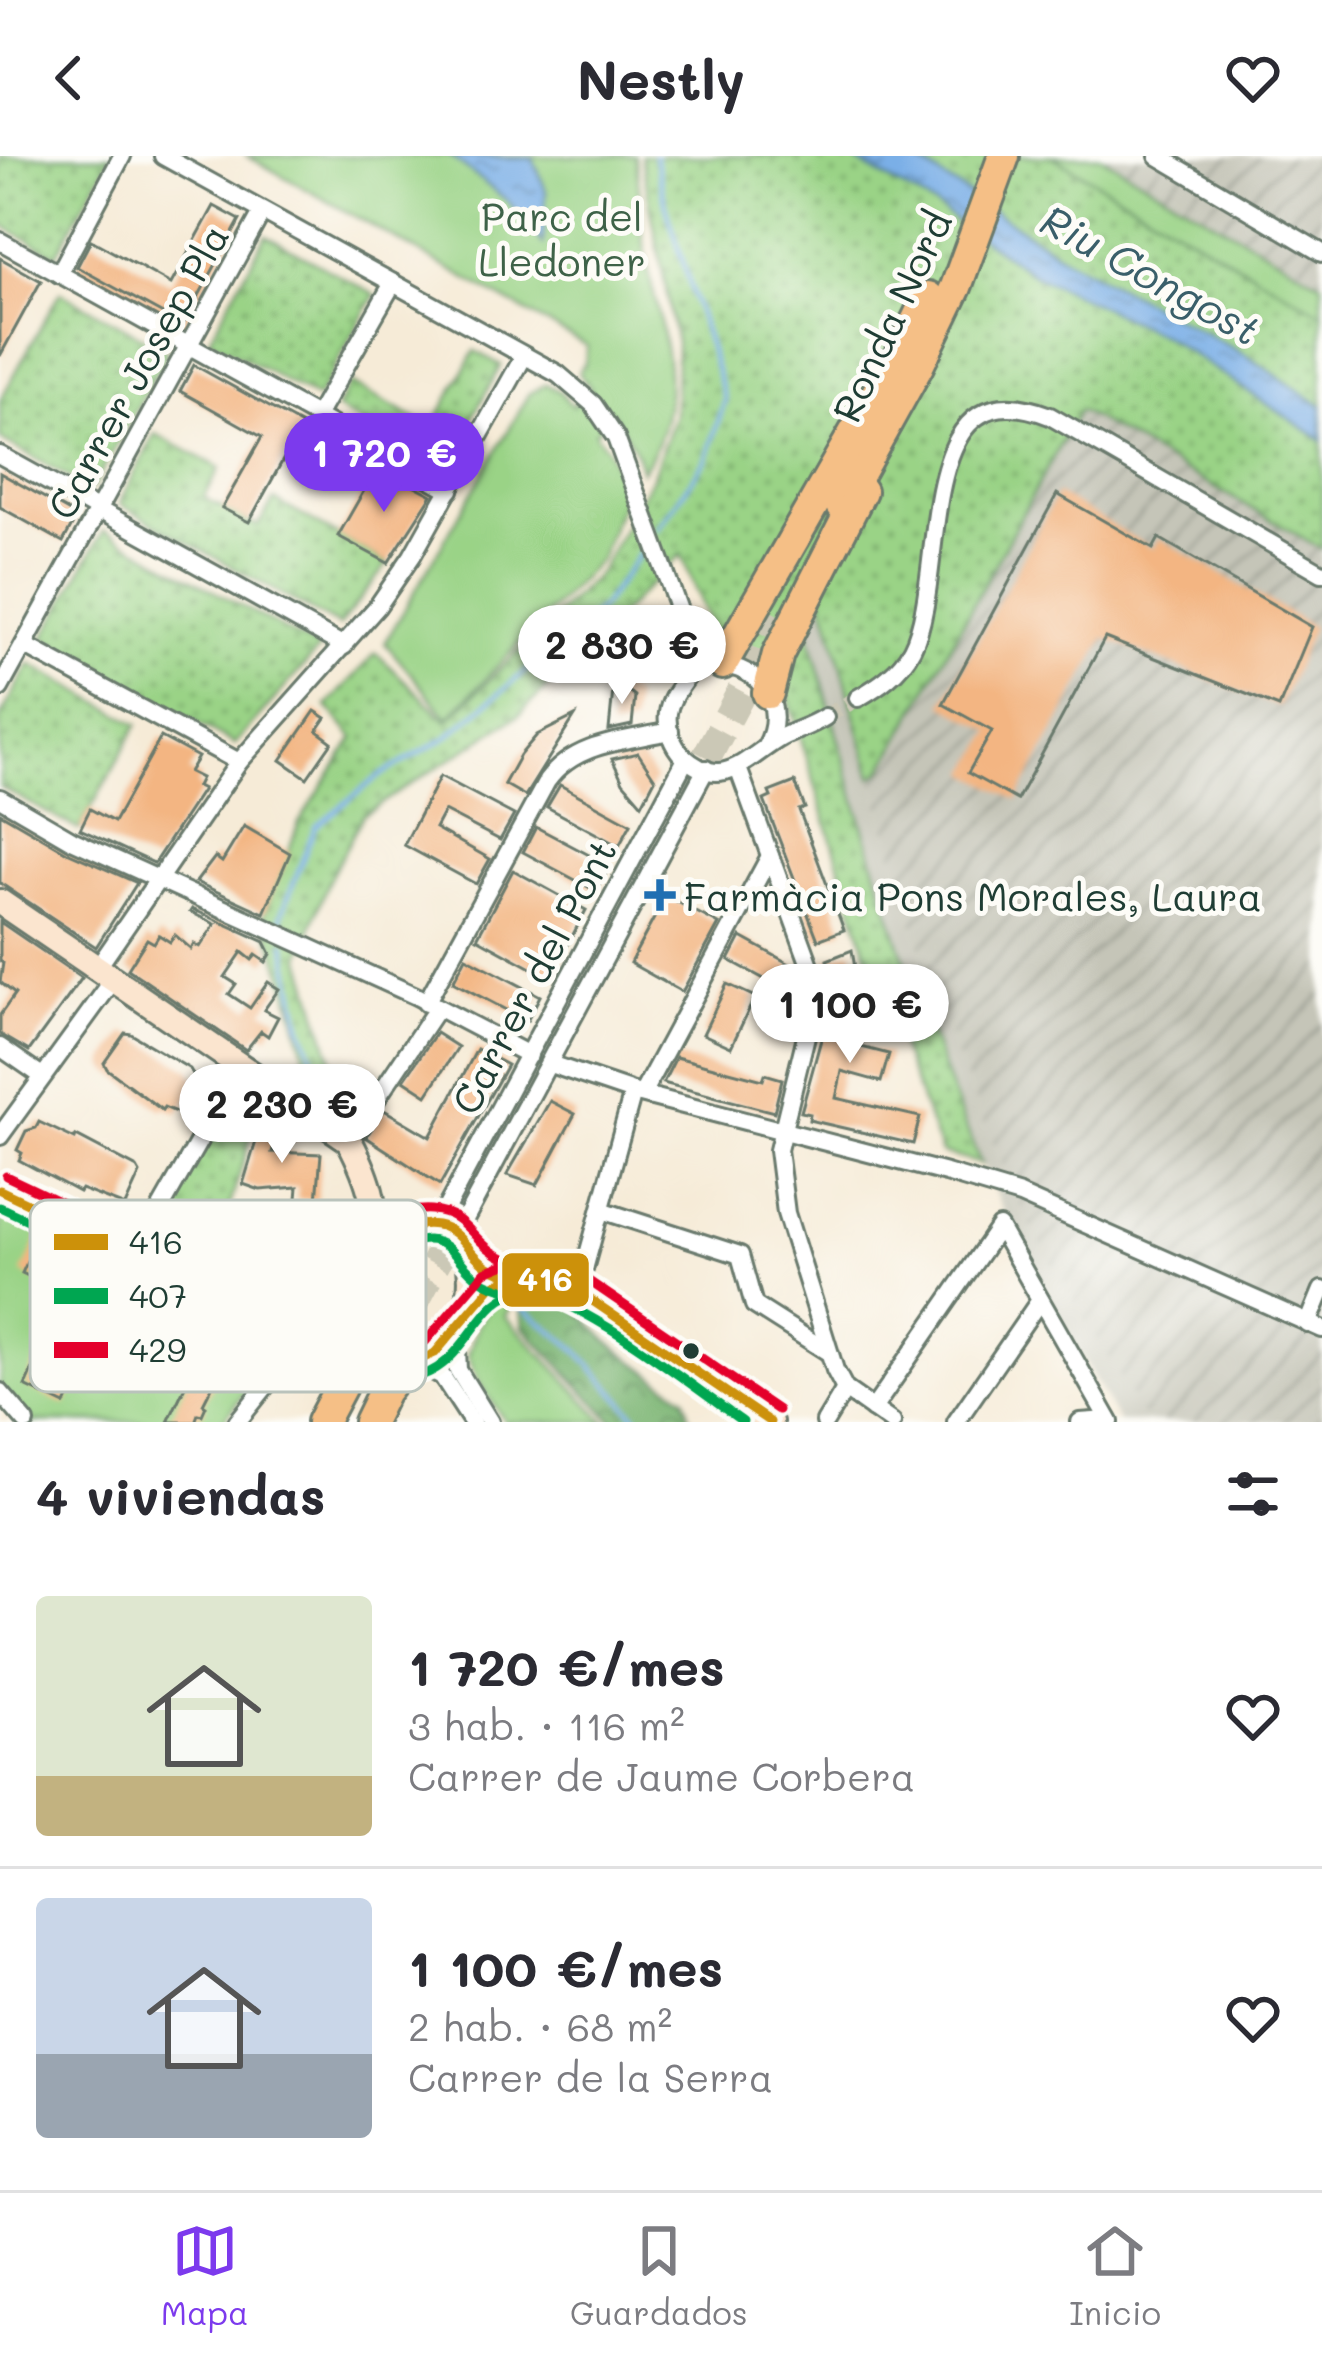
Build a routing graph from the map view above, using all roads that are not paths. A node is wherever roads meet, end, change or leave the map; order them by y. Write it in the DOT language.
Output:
graph roads {
  1 [pos="122,156"];
  2 [pos="163,156"];
  3 [pos="984,156"];
  4 [pos="1004,156"];
  5 [pos="1158,156"];
  6 [pos="262,212"];
  7 [pos="0,241"];
  8 [pos="1322,254"];
  9 [pos="59,274"];
  10 [pos="393,283"];
  11 [pos="189,345"];
  12 [pos="524,356"];
  13 [pos="909,360"];
  14 [pos="317,416"];
  15 [pos="0,455"];
  16 [pos="450,490"];
  17 [pos="835,504"];
  18 [pos="98,510"];
  19 [pos="1322,573"];
  20 [pos="24,645"];
  21 [pos="344,646"];
  22 [pos="693,648"];
  23 [pos="720,665"];
  24 [pos="684,679"];
  25 [pos="0,688"];
  26 [pos="769,696"];
  27 [pos="858,698"];
  28 [pos="670,731"];
  29 [pos="761,753"];
  30 [pos="686,759"];
  31 [pos="239,762"];
  32 [pos="738,768"];
  33 [pos="706,769"];
  34 [pos="0,798"];
  35 [pos="770,856"];
  36 [pos="160,879"];
  37 [pos="0,902"];
  38 [pos="106,973"];
  39 [pos="431,1006"];
  40 [pos="0,1048"];
  41 [pos="529,1055"];
  42 [pos="550,1064"];
  43 [pos="246,1068"];
  44 [pos="42,1076"];
  45 [pos="638,1093"];
  46 [pos="783,1130"];
  47 [pos="0,1136"];
  48 [pos="349,1140"];
  49 [pos="0,1190"];
  50 [pos="375,1197"];
  51 [pos="166,1200"];
  52 [pos="378,1200"];
  53 [pos="30,1204"];
  54 [pos="601,1210"];
  55 [pos="426,1228"];
  56 [pos="443,1232"];
  57 [pos="426,1234"];
  58 [pos="516,1277"];
  59 [pos="1322,1290"];
  60 [pos="578,1291"];
  61 [pos="1040,1300"];
  62 [pos="461,1320"];
  63 [pos="1315,1326"];
  64 [pos="828,1352"];
  65 [pos="426,1356"];
  66 [pos="426,1370"];
  67 [pos="845,1389"];
  68 [pos="0,1392"];
  69 [pos="260,1392"];
  70 [pos="338,1392"];
  71 [pos="357,1392"];
  72 [pos="362,1392"];
  73 [pos="389,1392"];
  74 [pos="873,1409"];
  75 [pos="1109,1421"];
  76 [pos="26,1422"];
  77 [pos="237,1422"];
  78 [pos="322,1422"];
  79 [pos="336,1422"];
  80 [pos="352,1422"];
  81 [pos="368,1422"];
  82 [pos="472,1422"];
  83 [pos="490,1422"];
  84 [pos="770,1422"];
  85 [pos="825,1422"];
  86 [pos="892,1422"];
  87 [pos="956,1422"];
  88 [pos="1080,1422"];
  1 -- 9 [label="street"];
  2 -- 6 [label="street"];
  3 -- 13 [label="highway, Ronda Nord"];
  4 -- 13 [label="highway, Ronda Nord"];
  5 -- 8 [label="street"];
  6 -- 10 [label="street"];
  6 -- 11 [label="street, Carrer Josep Pla"];
  7 -- 9 [label="street"];
  9 -- 11 [label="street"];
  10 -- 12 [label="street"];
  10 -- 14 [label="street"];
  11 -- 14 [label="street"];
  11 -- 18 [label="street, Carrer Josep Pla"];
  12 -- 16 [label="street"];
  12 -- 22 [label="street"];
  13 -- 17 [label="highway, Ronda Nord"];
  13 -- 23 [label="highway"];
  13 -- 26 [label="highway"];
  14 -- 16 [label="street"];
  15 -- 18 [label="street"];
  16 -- 21 [label="street"];
  18 -- 20 [label="street, Carrer Josep Pla"];
  18 -- 21 [label="street"];
  19 -- 27 [label="street"];
  20 -- 25 [label="street, Carrer Josep Pla"];
  20 -- 31 [label="street"];
  21 -- 31 [label="street"];
  22 -- 23 [label="street"];
  22 -- 24 [label="street"];
  23 -- 24 [label="street"];
  23 -- 26 [label="street"];
  24 -- 28 [label="street"];
  26 -- 29 [label="street"];
  26 -- 29 [label="street"];
  28 -- 30 [label="street"];
  28 -- 39 [label="street"];
  29 -- 32 [label="street"];
  30 -- 33 [label="street"];
  30 -- 41 [label="street, Carrer del Pont"];
  31 -- 36 [label="street"];
  32 -- 33 [label="street"];
  32 -- 35 [label="street"];
  33 -- 42 [label="street, Carrer del Pont"];
  34 -- 36 [label="street"];
  35 -- 45 [label="street"];
  35 -- 46 [label="street"];
  36 -- 38 [label="street"];
  36 -- 39 [label="street"];
  37 -- 38 [label="street"];
  38 -- 43 [label="street"];
  38 -- 44 [label="street"];
  39 -- 41 [label="street"];
  39 -- 48 [label="street"];
  40 -- 44 [label="street"];
  41 -- 56 [label="street, Carrer del Pont"];
  42 -- 45 [label="street"];
  42 -- 56 [label="street, Carrer del Pont"];
  43 -- 48 [label="street"];
  43 -- 51 [label="street"];
  44 -- 47 [label="street"];
  45 -- 46 [label="street"];
  45 -- 54 [label="street"];
  46 -- 63 [label="street"];
  46 -- 64 [label="street"];
  48 -- 50 [label="street"];
  49 -- 53 [label="street"];
  50 -- 52 [label="street"];
  54 -- 60 [label="street"];
  54 -- 64 [label="street"];
  55 -- 56 [label="street"];
  56 -- 57 [label="street"];
  56 -- 58 [label="street"];
  56 -- 62 [label="street"];
  58 -- 60 [label="street"];
  58 -- 62 [label="street"];
  59 -- 63 [label="street"];
  60 -- 84 [label="street"];
  61 -- 74 [label="street"];
  61 -- 75 [label="street"];
  61 -- 87 [label="street"];
  62 -- 65 [label="street"];
  62 -- 83 [label="street"];
  64 -- 67 [label="street"];
  66 -- 82 [label="street"];
  67 -- 74 [label="street"];
  67 -- 85 [label="street"];
  68 -- 76 [label="street"];
  69 -- 77 [label="street"];
  70 -- 78 [label="highway"];
  71 -- 79 [label="highway"];
  72 -- 80 [label="highway"];
  73 -- 81 [label="highway"];
  74 -- 86 [label="street"];
  75 -- 88 [label="street"];
}
